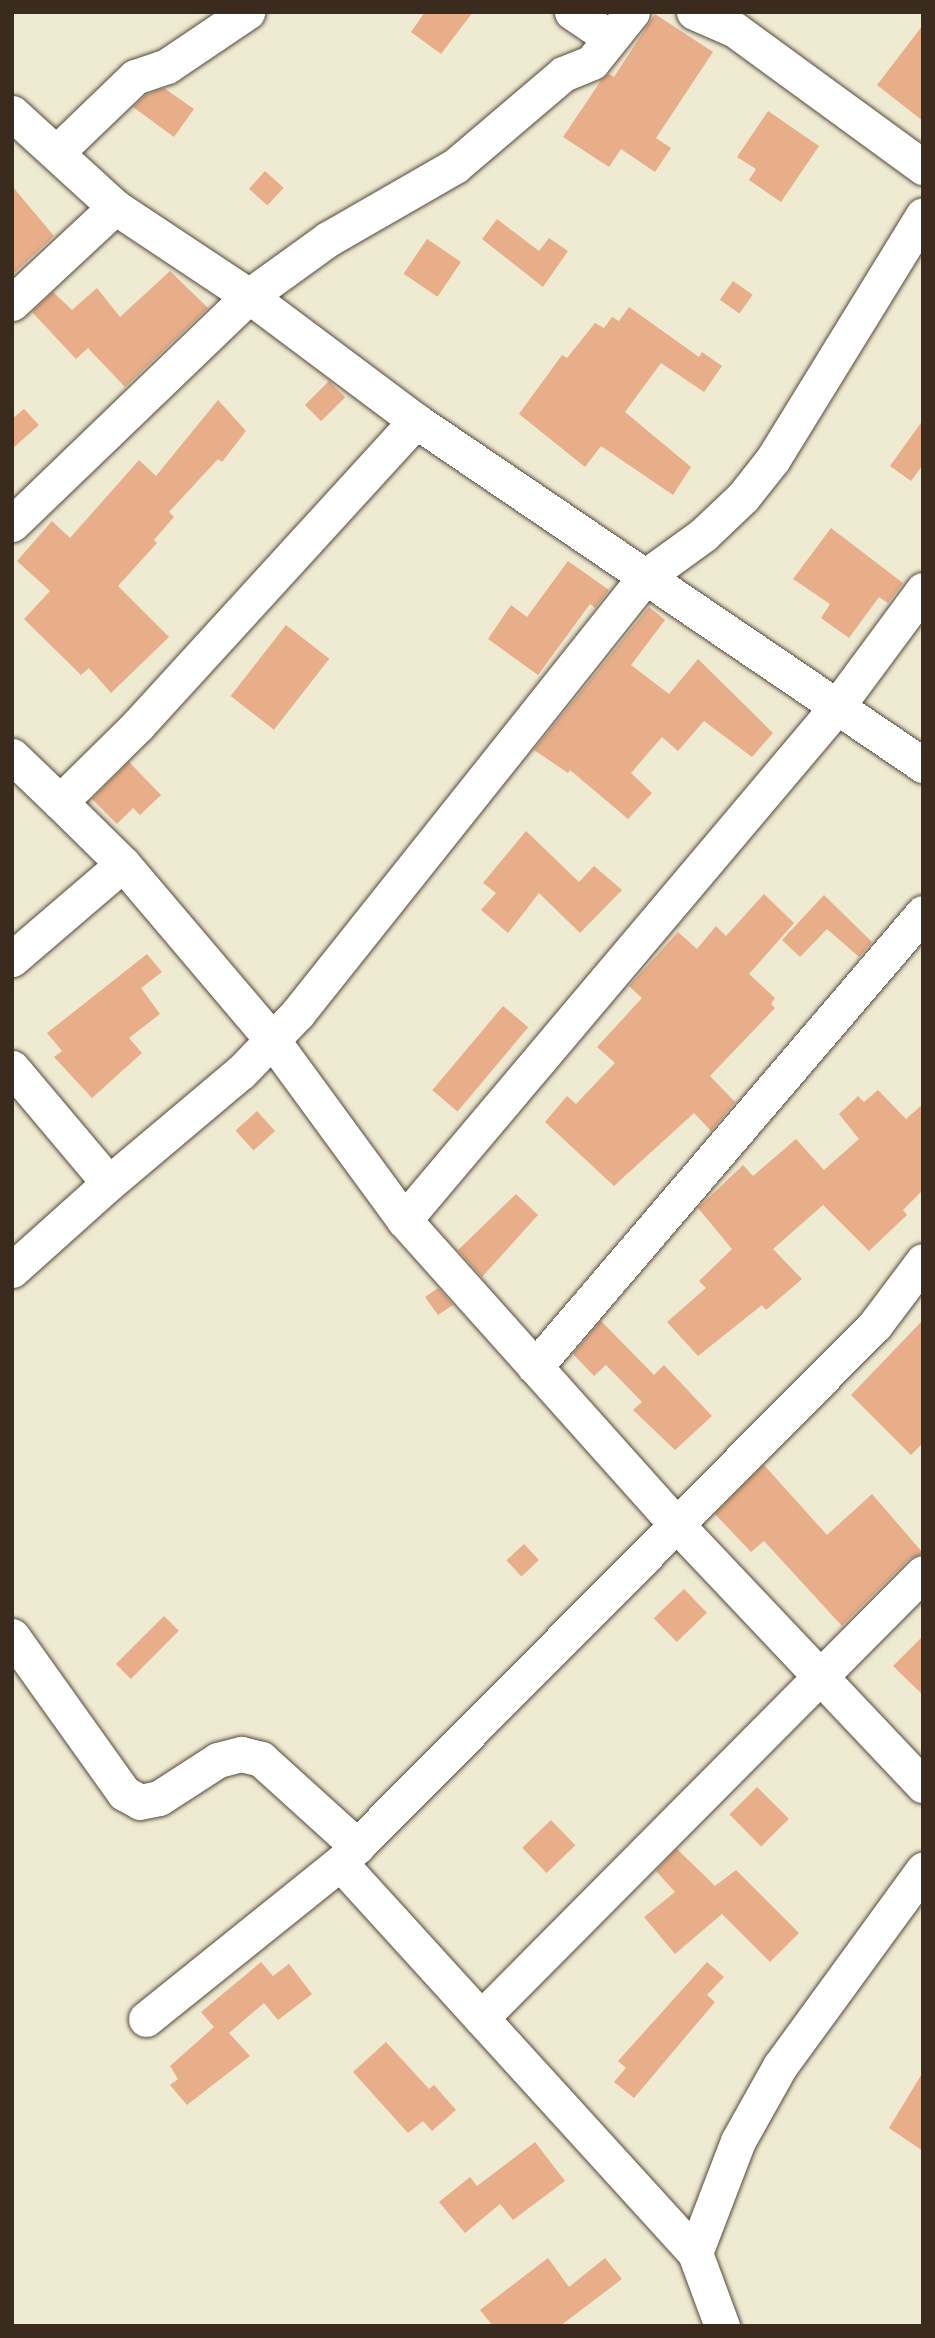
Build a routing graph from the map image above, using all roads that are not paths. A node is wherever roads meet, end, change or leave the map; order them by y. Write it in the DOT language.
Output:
graph roads {
  1 [pos="247,12"];
  2 [pos="572,12"];
  3 [pos="694,12"];
  4 [pos="621,25"];
  5 [pos="12,113"];
  6 [pos="57,152"];
  7 [pos="923,167"];
  8 [pos="115,207"];
  9 [pos="923,215"];
  10 [pos="249,296"];
  11 [pos="12,303"];
  12 [pos="416,421"];
  13 [pos="12,524"];
  14 [pos="645,576"];
  15 [pos="923,590"];
  16 [pos="835,709"];
  17 [pos="12,756"];
  18 [pos="923,765"];
  19 [pos="60,802"];
  20 [pos="123,863"];
  21 [pos="923,913"];
  22 [pos="12,959"];
  23 [pos="272,1041"];
  24 [pos="12,1068"];
  25 [pos="108,1183"];
  26 [pos="404,1220"];
  27 [pos="923,1261"];
  28 [pos="12,1270"];
  29 [pos="535,1367"];
  30 [pos="675,1523"];
  31 [pos="923,1573"];
  32 [pos="12,1636"];
  33 [pos="818,1675"];
  34 [pos="923,1785"];
  35 [pos="349,1855"];
  36 [pos="923,1870"];
  37 [pos="481,2018"];
  38 [pos="146,2019"];
  39 [pos="695,2253"];
  40 [pos="722,2326"];
  1 -- 6 [label="street"];
  2 -- 4 [label="street"];
  3 -- 7 [label="street"];
  4 -- 10 [label="street"];
  5 -- 6 [label="street"];
  6 -- 8 [label="street"];
  8 -- 10 [label="street"];
  8 -- 11 [label="street"];
  9 -- 14 [label="street"];
  10 -- 12 [label="street"];
  10 -- 13 [label="street"];
  12 -- 14 [label="street"];
  12 -- 19 [label="street"];
  14 -- 16 [label="street"];
  14 -- 23 [label="street"];
  15 -- 16 [label="street"];
  16 -- 18 [label="street"];
  16 -- 26 [label="street"];
  17 -- 19 [label="street"];
  19 -- 20 [label="street"];
  20 -- 22 [label="street"];
  20 -- 23 [label="street"];
  21 -- 29 [label="street"];
  23 -- 25 [label="street"];
  23 -- 26 [label="street"];
  24 -- 25 [label="street"];
  25 -- 28 [label="street"];
  26 -- 29 [label="street"];
  27 -- 30 [label="street"];
  29 -- 30 [label="street"];
  30 -- 33 [label="street"];
  30 -- 35 [label="street"];
  31 -- 33 [label="street"];
  32 -- 35 [label="street"];
  33 -- 34 [label="street"];
  33 -- 37 [label="street"];
  35 -- 37 [label="street"];
  35 -- 38 [label="street"];
  36 -- 39 [label="street"];
  37 -- 39 [label="street"];
  39 -- 40 [label="street"];
}
